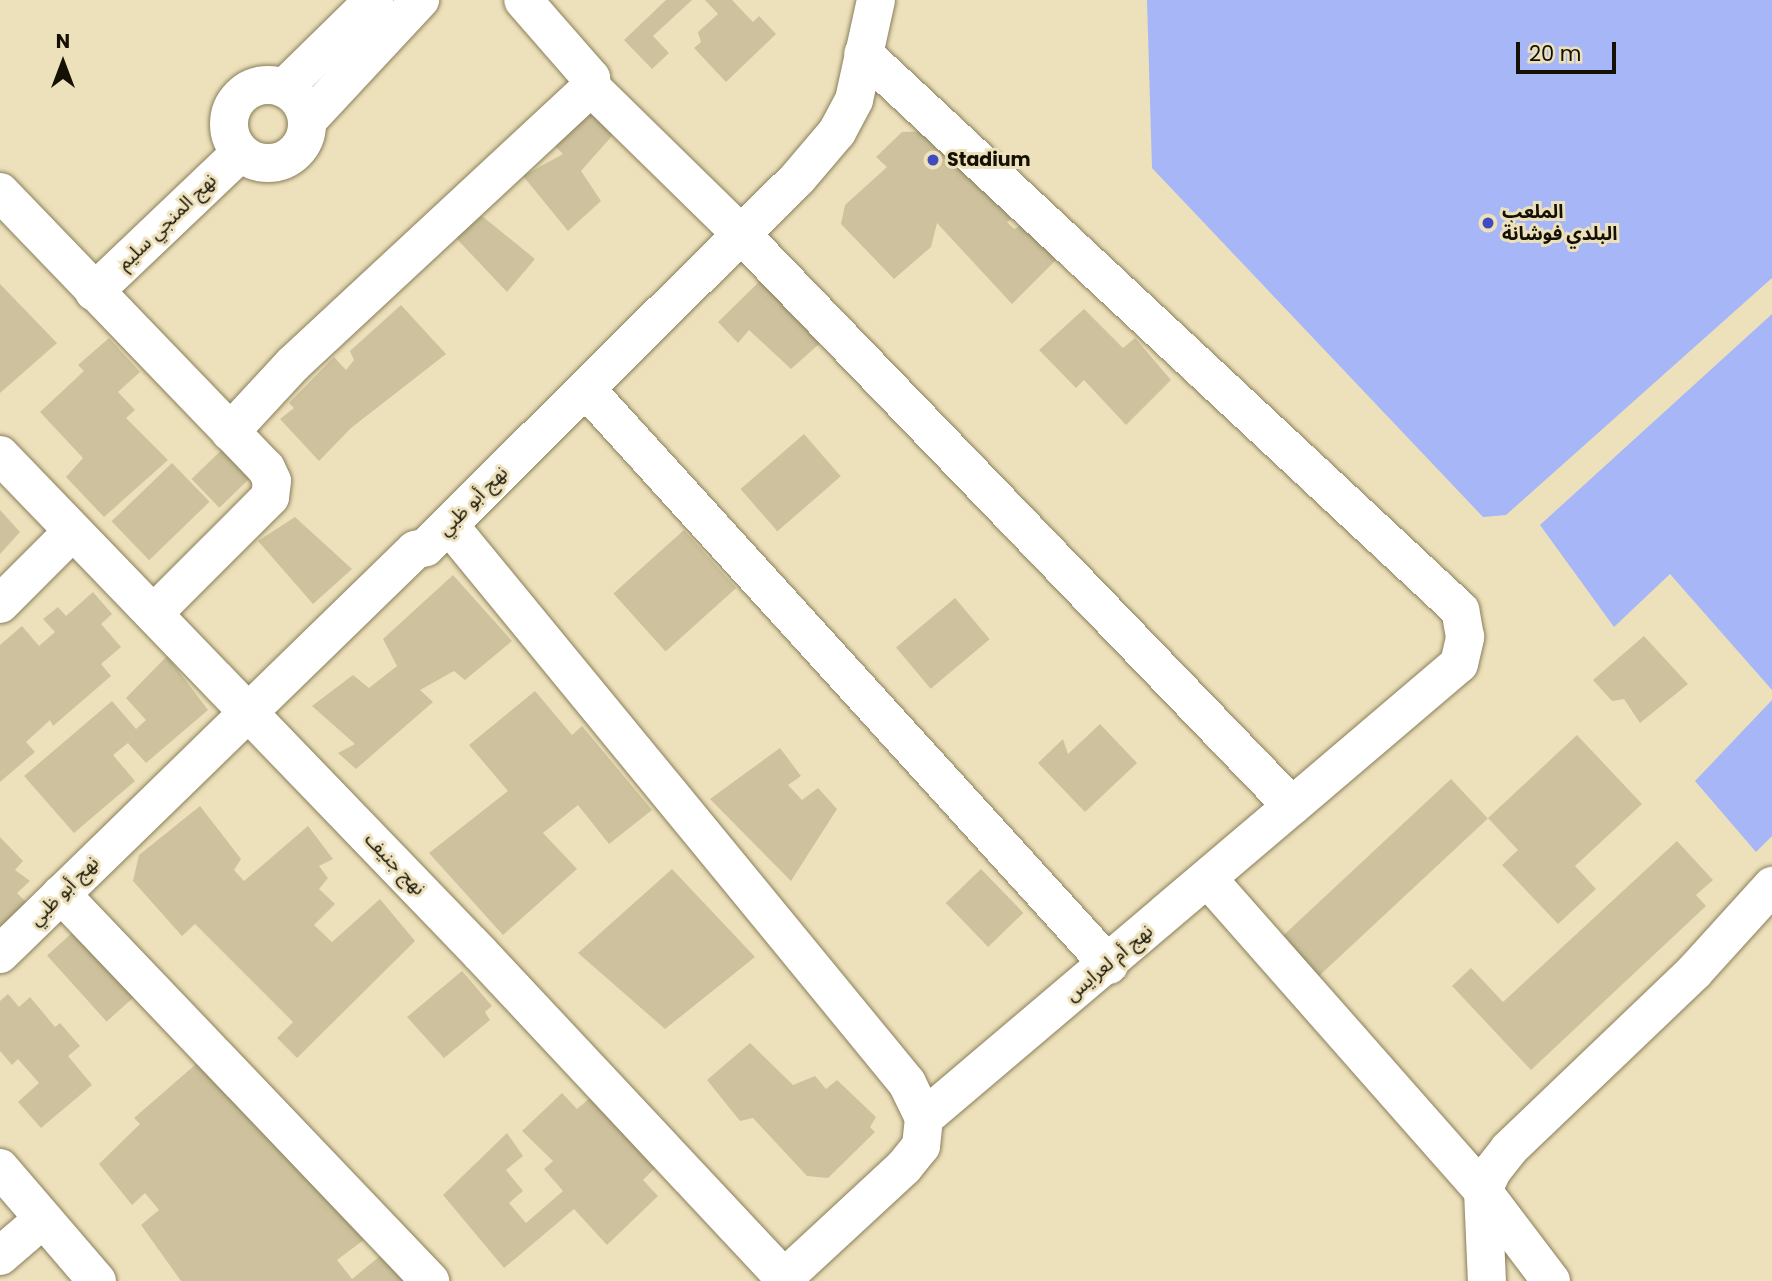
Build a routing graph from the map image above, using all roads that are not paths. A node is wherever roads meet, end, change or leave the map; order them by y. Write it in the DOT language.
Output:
graph roads {
  1 [pos="374,0"];
  2 [pos="420,0"];
  3 [pos="523,0"];
  4 [pos="876,0"];
  5 [pos="863,53"];
  6 [pos="591,87"];
  7 [pos="284,88"];
  8 [pos="307,121"];
  9 [pos="240,153"];
  10 [pos="0,192"];
  11 [pos="741,234"];
  12 [pos="94,292"];
  13 [pos="586,389"];
  14 [pos="230,432"];
  15 [pos="0,455"];
  16 [pos="449,525"];
  17 [pos="72,533"];
  18 [pos="0,604"];
  19 [pos="153,614"];
  20 [pos="248,710"];
  21 [pos="1292,806"];
  22 [pos="1208,879"];
  23 [pos="1772,886"];
  24 [pos="61,894"];
  25 [pos="0,954"];
  26 [pos="1109,965"];
  27 [pos="924,1118"];
  28 [pos="0,1168"];
  29 [pos="1483,1191"];
  30 [pos="43,1219"];
  31 [pos="0,1256"];
  32 [pos="783,1279"];
  33 [pos="97,1281"];
  34 [pos="430,1281"];
  35 [pos="1487,1281"];
  36 [pos="1551,1281"];
  1 -- 7 [label="street"];
  2 -- 8 [label="street"];
  3 -- 6 [label="street"];
  4 -- 5 [label="street, نهج أبو ظبي"];
  5 -- 11 [label="street, نهج أبو ظبي"];
  5 -- 21 [label="street, نهج أم لعرايس"];
  6 -- 11 [label="street"];
  6 -- 14 [label="street"];
  7 -- 8 [label="street"];
  7 -- 9 [label="street"];
  8 -- 9 [label="street"];
  9 -- 12 [label="street, نهج المنجي سليم"];
  10 -- 12 [label="street"];
  11 -- 13 [label="street, نهج أبو ظبي"];
  11 -- 21 [label="street"];
  12 -- 14 [label="street"];
  13 -- 16 [label="street, نهج أبو ظبي"];
  13 -- 26 [label="street"];
  14 -- 19 [label="street"];
  15 -- 17 [label="street, نهج جنيف"];
  16 -- 20 [label="street, نهج أبو ظبي"];
  16 -- 27 [label="street"];
  17 -- 18 [label="street"];
  17 -- 19 [label="street, نهج جنيف"];
  19 -- 20 [label="street, نهج جنيف"];
  20 -- 24 [label="street, نهج أبو ظبي"];
  20 -- 32 [label="street, نهج جنيف"];
  21 -- 22 [label="street, نهج أم لعرايس"];
  22 -- 26 [label="street, نهج أم لعرايس"];
  22 -- 29 [label="street"];
  23 -- 29 [label="street"];
  24 -- 25 [label="street, نهج أبو ظبي"];
  24 -- 34 [label="street"];
  26 -- 27 [label="street, نهج أم لعرايس"];
  27 -- 32 [label="street"];
  28 -- 30 [label="street"];
  29 -- 35 [label="street"];
  29 -- 36 [label="street"];
  30 -- 31 [label="street"];
  30 -- 33 [label="street"];
}
